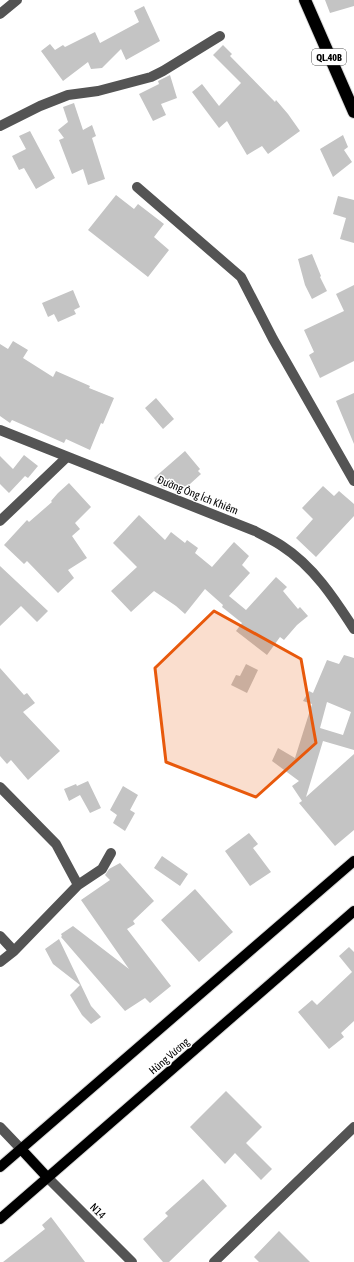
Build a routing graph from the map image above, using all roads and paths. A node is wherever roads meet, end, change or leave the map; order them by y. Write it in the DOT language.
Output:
graph roads {
  1 [pos="17,0"];
  2 [pos="305,0"];
  3 [pos="0,14"];
  4 [pos="220,36"];
  5 [pos="354,112"];
  6 [pos="0,126"];
  7 [pos="137,187"];
  8 [pos="0,430"];
  9 [pos="67,458"];
  10 [pos="354,481"];
  11 [pos="0,520"];
  12 [pos="354,629"];
  13 [pos="0,787"];
  14 [pos="112,853"];
  15 [pos="354,861"];
  16 [pos="78,885"];
  17 [pos="354,912"];
  18 [pos="0,936"];
  19 [pos="14,951"];
  20 [pos="0,962"];
  21 [pos="354,1127"];
  22 [pos="0,1128"];
  23 [pos="20,1149"];
  24 [pos="0,1167"];
  25 [pos="47,1177"];
  26 [pos="0,1219"];
  27 [pos="132,1262"];
  28 [pos="214,1262"];
  1 -- 3 [label="street"];
  2 -- 5 [label="highway, QL.40B"];
  4 -- 6 [label="street"];
  7 -- 10 [label="street"];
  8 -- 9 [label="street, Đường Ông Ích Khiêm"];
  9 -- 11 [label="street"];
  9 -- 12 [label="street, Đường Ông Ích Khiêm"];
  13 -- 16 [label="street"];
  14 -- 16 [label="street"];
  15 -- 23 [label="main road"];
  16 -- 19 [label="street"];
  17 -- 25 [label="main road, Hùng Vương"];
  18 -- 19 [label="street"];
  19 -- 20 [label="street"];
  21 -- 28 [label="street"];
  22 -- 23 [label="street"];
  23 -- 24 [label="main road"];
  23 -- 25 [label="main road"];
  25 -- 26 [label="main road, Hùng Vương"];
  25 -- 27 [label="street, N14"];
}
